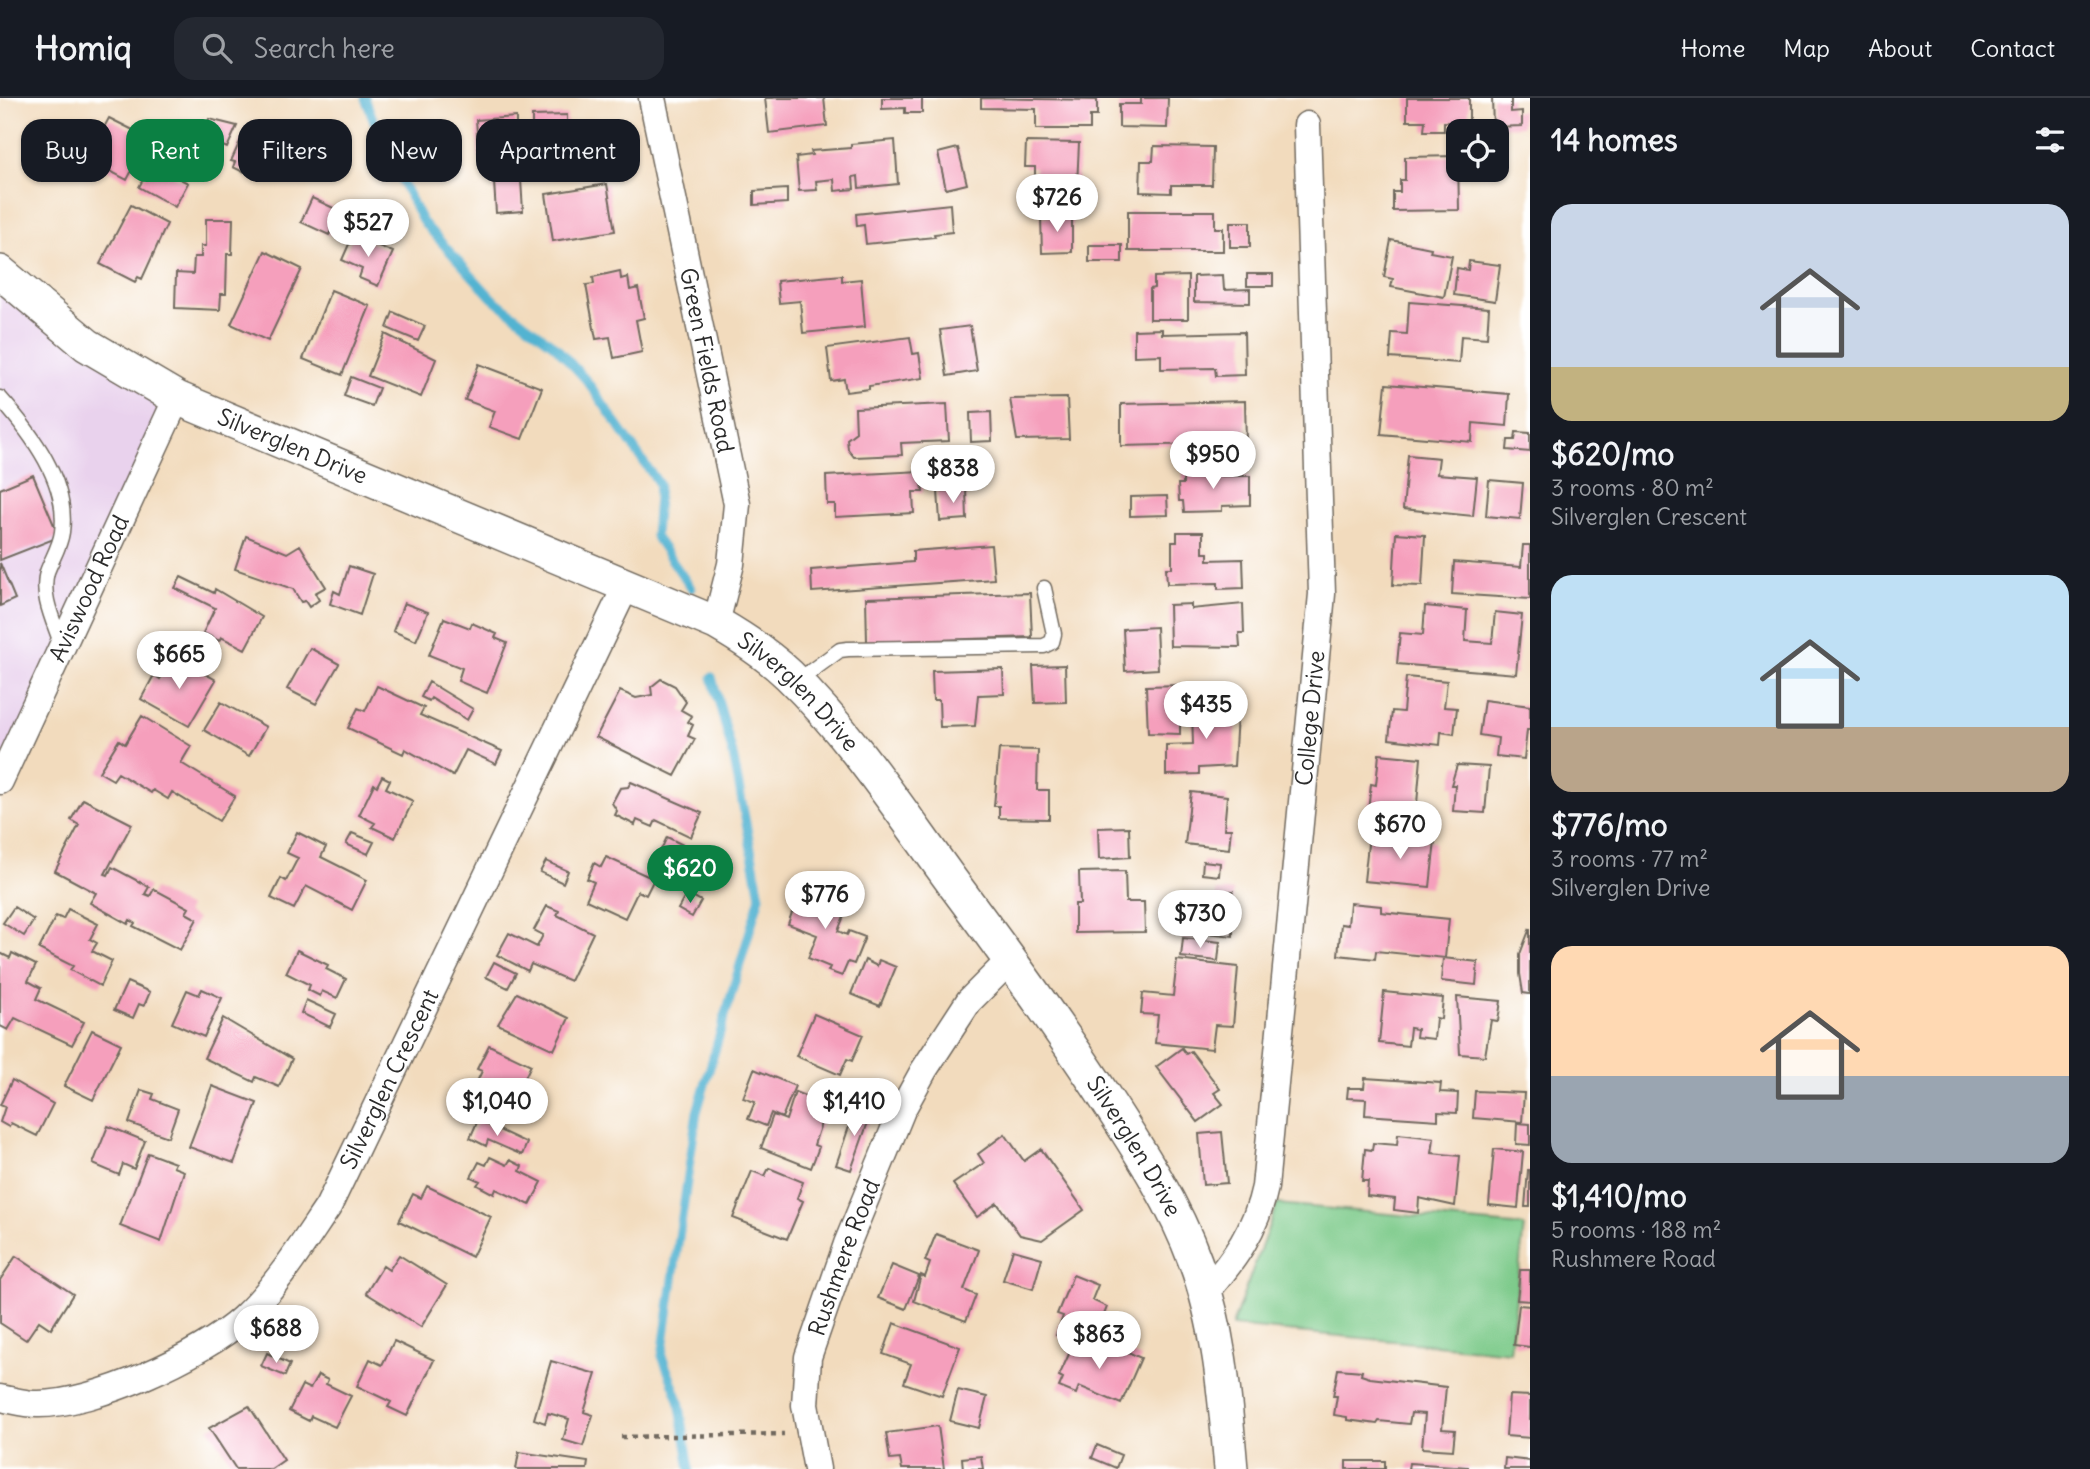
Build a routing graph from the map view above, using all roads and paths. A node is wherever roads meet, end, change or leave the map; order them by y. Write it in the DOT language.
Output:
graph roads {
  1 [pos="652,98"];
  2 [pos="1307,125"];
  3 [pos="0,272"];
  4 [pos="0,398"];
  5 [pos="177,398"];
  6 [pos="626,586"];
  7 [pos="1044,588"];
  8 [pos="716,623"];
  9 [pos="63,647"];
  10 [pos="796,682"];
  11 [pos="0,781"];
  12 [pos="1010,960"];
  13 [pos="1206,1292"];
  14 [pos="0,1398"];
  15 [pos="810,1433"];
  16 [pos="621,1437"];
  17 [pos="817,1469"];
  18 [pos="1231,1469"];
  1 -- 8 [label="street, Green Fields Road"];
  2 -- 13 [label="street, College Drive"];
  3 -- 5 [label="street, Silverglen Drive"];
  4 -- 9 [label="lane"];
  5 -- 6 [label="street, Silverglen Drive"];
  5 -- 9 [label="street, Aviswood Road"];
  6 -- 8 [label="street, Silverglen Drive"];
  6 -- 14 [label="street, Silverglen Crescent"];
  7 -- 10 [label="lane"];
  8 -- 10 [label="street, Silverglen Drive"];
  9 -- 11 [label="street, Aviswood Road"];
  10 -- 12 [label="street, Silverglen Drive"];
  12 -- 13 [label="street, Silverglen Drive"];
  12 -- 15 [label="street, Rushmere Road"];
  13 -- 18 [label="street, Silverglen Drive"];
  15 -- 16 [label="path"];
  15 -- 17 [label="street, Rushmere Road"];
}
